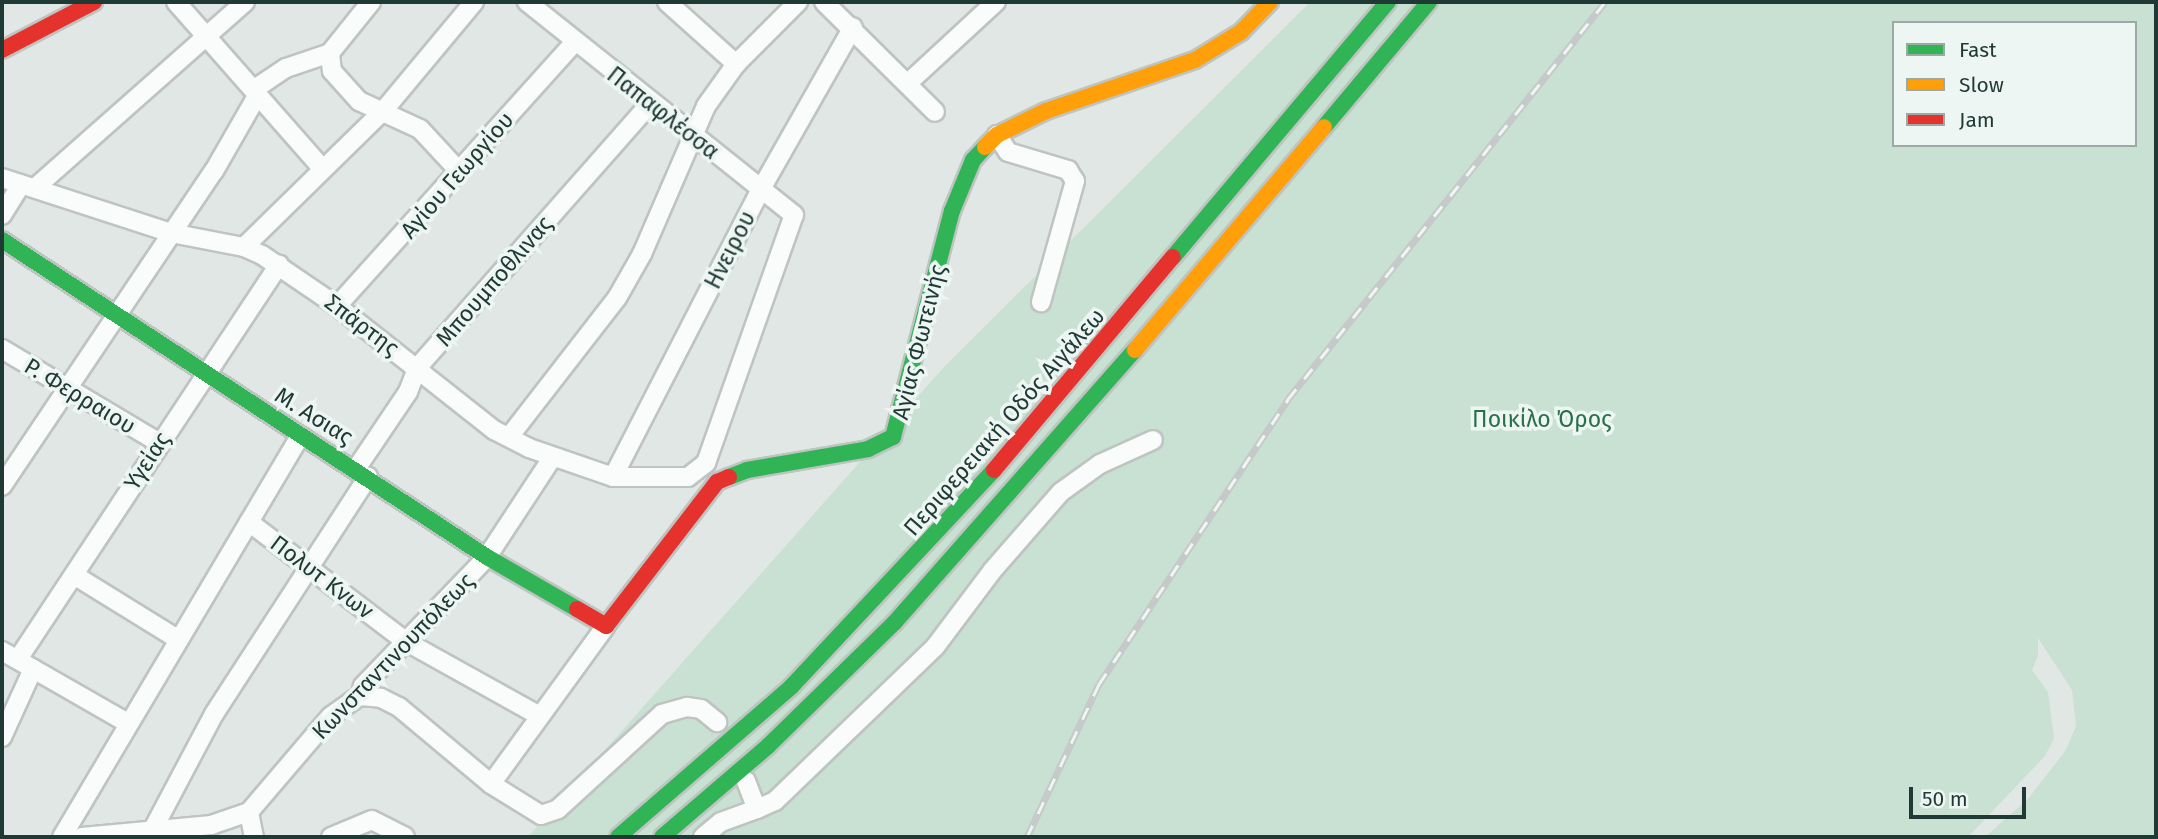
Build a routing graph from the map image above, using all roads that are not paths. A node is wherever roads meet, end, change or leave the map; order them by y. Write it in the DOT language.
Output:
graph roads {
  1 [pos="94,2"];
  2 [pos="176,2"];
  3 [pos="246,2"];
  4 [pos="370,2"];
  5 [pos="474,2"];
  6 [pos="527,2"];
  7 [pos="667,2"];
  8 [pos="798,2"];
  9 [pos="824,2"];
  10 [pos="996,2"];
  11 [pos="1270,2"];
  12 [pos="1388,2"];
  13 [pos="1429,2"];
  14 [pos="853,27"];
  15 [pos="207,36"];
  16 [pos="574,43"];
  17 [pos="2,50"];
  18 [pos="330,53"];
  19 [pos="736,64"];
  20 [pos="907,84"];
  21 [pos="257,96"];
  22 [pos="650,104"];
  23 [pos="384,110"];
  24 [pos="935,112"];
  25 [pos="996,135"];
  26 [pos="691,136"];
  27 [pos="322,168"];
  28 [pos="458,171"];
  29 [pos="2,178"];
  30 [pos="29,186"];
  31 [pos="761,189"];
  32 [pos="2,215"];
  33 [pos="172,233"];
  34 [pos="2,240"];
  35 [pos="244,247"];
  36 [pos="279,264"];
  37 [pos="1041,302"];
  38 [pos="337,306"];
  39 [pos="116,317"];
  40 [pos="2,349"];
  41 [pos="417,368"];
  42 [pos="207,374"];
  43 [pos="67,389"];
  44 [pos="300,436"];
  45 [pos="509,437"];
  46 [pos="1153,440"];
  47 [pos="158,442"];
  48 [pos="552,458"];
  49 [pos="706,463"];
  50 [pos="362,473"];
  51 [pos="613,477"];
  52 [pos="2,486"];
  53 [pos="249,522"];
  54 [pos="487,557"];
  55 [pos="310,570"];
  56 [pos="74,575"];
  57 [pos="606,626"];
  58 [pos="176,638"];
  59 [pos="405,641"];
  60 [pos="10,655"];
  61 [pos="33,669"];
  62 [pos="360,696"];
  63 [pos="540,716"];
  64 [pos="717,722"];
  65 [pos="126,723"];
  66 [pos="2,737"];
  67 [pos="747,781"];
  68 [pos="491,784"];
  69 [pos="757,809"];
  70 [pos="248,813"];
  71 [pos="152,831"];
  72 [pos="61,837"];
  73 [pos="82,837"];
  74 [pos="254,837"];
  75 [pos="331,837"];
  76 [pos="405,837"];
  77 [pos="618,837"];
  78 [pos="662,837"];
  79 [pos="703,837"];
  1 -- 17 [label="main road"];
  2 -- 15 [label="street"];
  3 -- 15 [label="street"];
  4 -- 18 [label="street"];
  5 -- 23 [label="street"];
  6 -- 16 [label="street, Παπαφλέσσα"];
  7 -- 19 [label="street"];
  8 -- 19 [label="street"];
  9 -- 14 [label="street"];
  10 -- 20 [label="street"];
  11 -- 25 [label="main road, Αγίας Φωτεινής"];
  12 -- 77 [label="main road, Περιφερειακή Οδός Αιγάλεω"];
  13 -- 78 [label="main road"];
  14 -- 20 [label="street"];
  14 -- 31 [label="street, Ηνειρου"];
  15 -- 21 [label="street"];
  15 -- 30 [label="street"];
  16 -- 22 [label="street, Παπαφλέσσα"];
  16 -- 28 [label="street, Αγίου Γεωργίου"];
  18 -- 21 [label="street"];
  18 -- 23 [label="street"];
  19 -- 26 [label="street"];
  20 -- 24 [label="street"];
  21 -- 27 [label="street"];
  21 -- 33 [label="street"];
  22 -- 26 [label="street, Παπαφλέσσα"];
  22 -- 41 [label="street, Μπουμποθλινας"];
  23 -- 27 [label="street"];
  23 -- 28 [label="street"];
  25 -- 37 [label="street"];
  25 -- 57 [label="main road, Αγίας Φωτεινής"];
  26 -- 31 [label="street, Παπαφλέσσα"];
  26 -- 45 [label="street"];
  27 -- 35 [label="street"];
  28 -- 38 [label="street, Αγίου Γεωργίου"];
  29 -- 30 [label="street, Σπάρτης"];
  30 -- 32 [label="street"];
  30 -- 33 [label="street, Σπάρτης"];
  31 -- 49 [label="street, Παπαφλέσσα"];
  31 -- 51 [label="street, Ηνειρου"];
  33 -- 35 [label="street, Σπάρτης"];
  33 -- 39 [label="street"];
  34 -- 39 [label="main road, Μ. Ασιας"];
  35 -- 36 [label="street, Σπάρτης"];
  36 -- 38 [label="street, Σπάρτης"];
  36 -- 42 [label="street, Υγείας"];
  38 -- 41 [label="street, Σπάρτης"];
  39 -- 42 [label="main road, Μ. Ασιας"];
  39 -- 43 [label="street"];
  40 -- 43 [label="street, Ρ. Φερραιου"];
  41 -- 45 [label="street, Σπάρτης"];
  41 -- 50 [label="street, Μπουμποθλινας"];
  42 -- 44 [label="main road, Μ. Ασιας"];
  42 -- 47 [label="street, Υγείας"];
  43 -- 47 [label="street, Ρ. Φερραιου"];
  43 -- 52 [label="street"];
  44 -- 50 [label="main road, Μ. Ασιας"];
  44 -- 53 [label="street"];
  45 -- 48 [label="street, Σπάρτης"];
  46 -- 69 [label="street"];
  47 -- 56 [label="street, Υγείας"];
  48 -- 51 [label="street, Σπάρτης"];
  48 -- 54 [label="street, Κωνσταντινουπόλεως"];
  49 -- 51 [label="street, Σπάρτης"];
  50 -- 54 [label="main road, Μ. Ασιας"];
  50 -- 55 [label="street, Μπουμποθλινας"];
  53 -- 55 [label="street, Πολυτ Κνων"];
  53 -- 58 [label="street"];
  54 -- 57 [label="main road, Μ. Ασιας"];
  54 -- 59 [label="street, Κωνσταντινουπόλεως"];
  55 -- 59 [label="street, Πολυτ Κνων"];
  55 -- 71 [label="street, Μπουμποθλινας"];
  56 -- 58 [label="street"];
  56 -- 60 [label="street, Υγείας"];
  57 -- 63 [label="street, Αγίας Φωτεινής"];
  58 -- 65 [label="street"];
  59 -- 62 [label="street, Κωνσταντινουπόλεως"];
  59 -- 63 [label="street, Πολυτ Κνων"];
  60 -- 61 [label="street"];
  61 -- 65 [label="street"];
  61 -- 66 [label="street"];
  62 -- 68 [label="street"];
  62 -- 70 [label="street, Κωνσταντινουπόλεως"];
  63 -- 68 [label="street, Αγίας Φωτεινής"];
  64 -- 68 [label="street"];
  65 -- 72 [label="street"];
  67 -- 69 [label="street"];
  69 -- 79 [label="street"];
  70 -- 71 [label="street"];
  70 -- 74 [label="street"];
  71 -- 73 [label="street"];
  75 -- 76 [label="street"];
}
